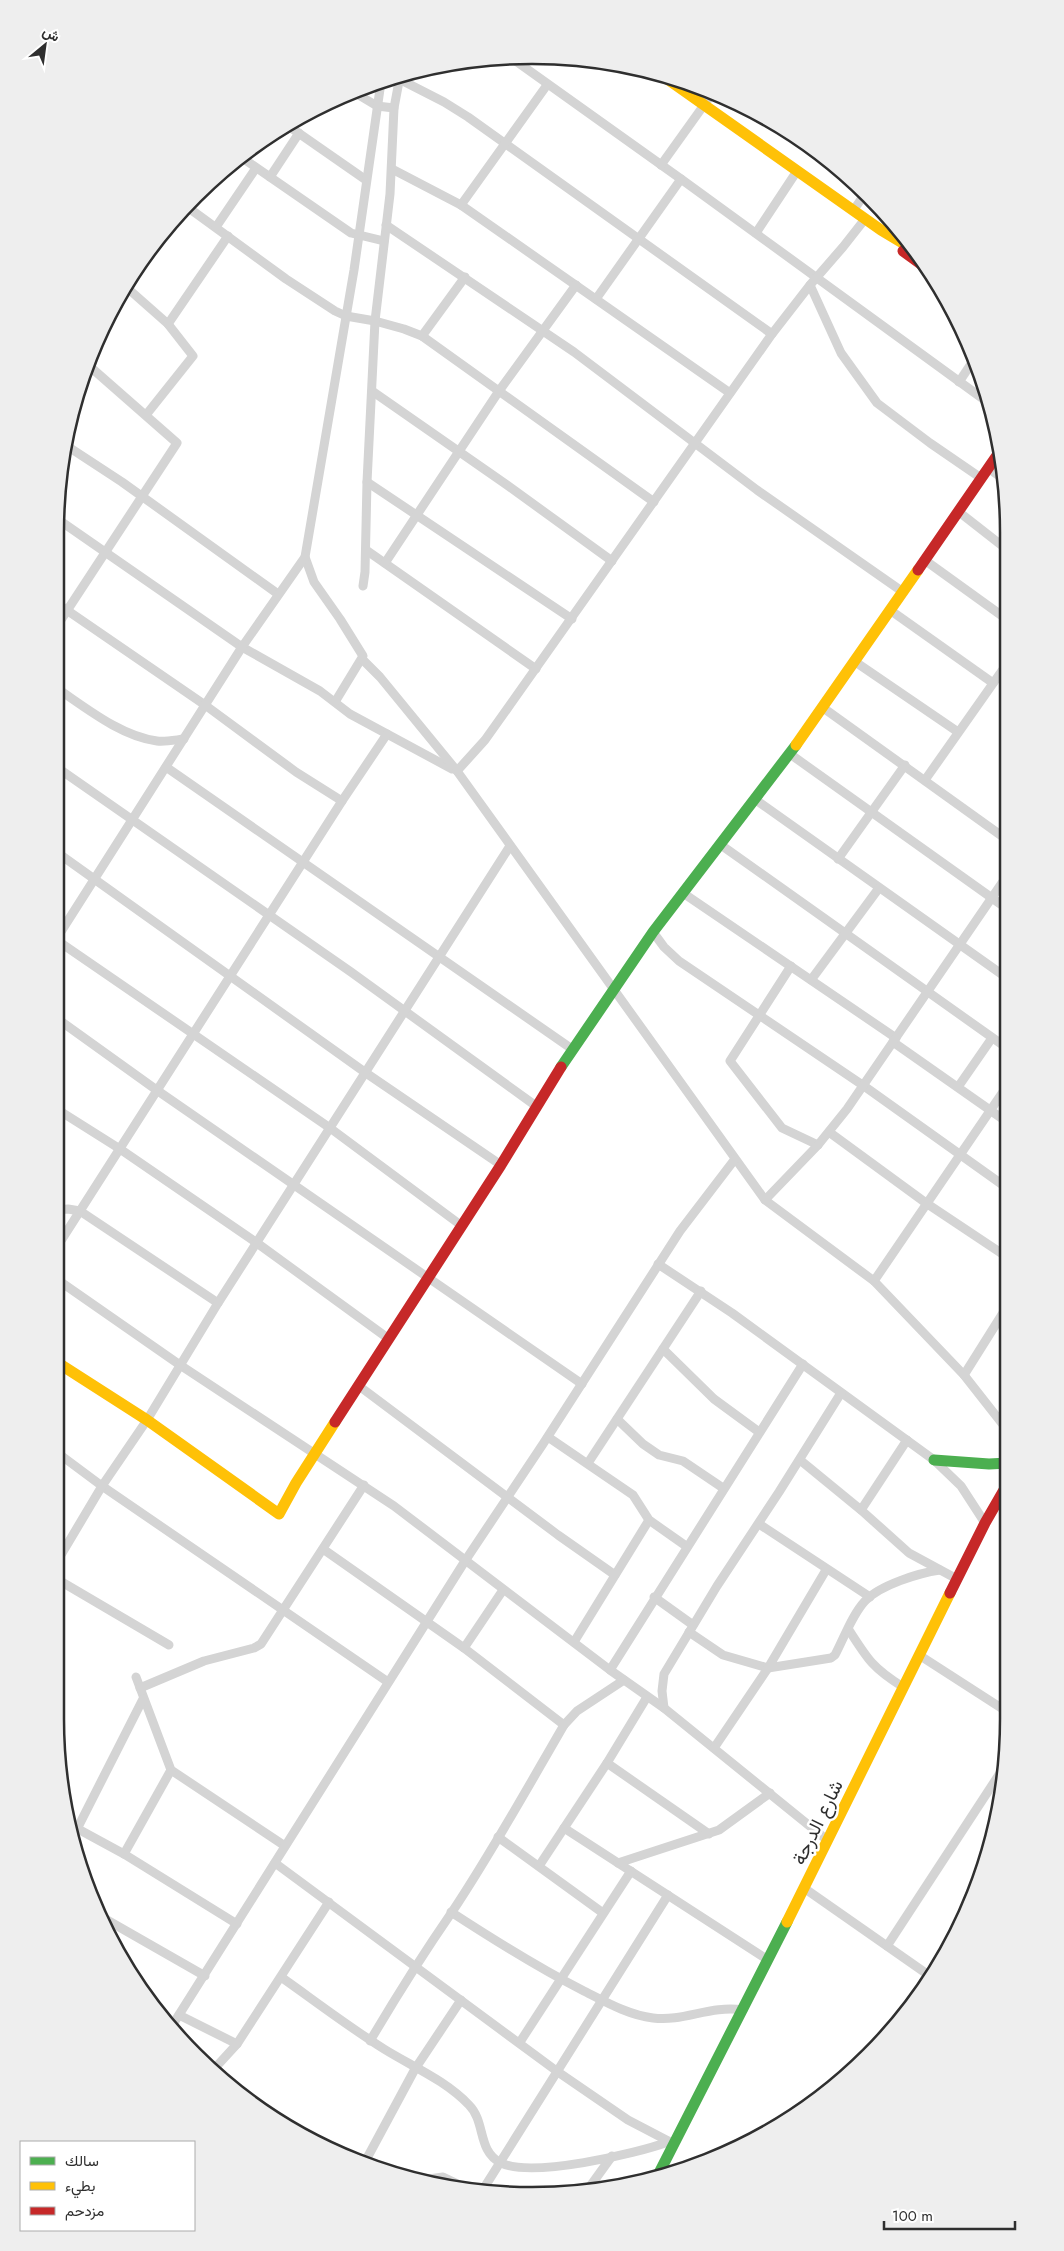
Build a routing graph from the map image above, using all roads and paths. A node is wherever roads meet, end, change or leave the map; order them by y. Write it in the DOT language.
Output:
graph roads {
  1 [pos="520,64"];
  2 [pos="407,81"];
  3 [pos="399,84"];
  4 [pos="547,85"];
  5 [pos="680,88"];
  6 [pos="380,89"];
  7 [pos="361,96"];
  8 [pos="710,98"];
  9 [pos="377,106"];
  10 [pos="705,106"];
  11 [pos="394,108"];
  12 [pos="293,129"];
  13 [pos="299,133"];
  14 [pos="503,145"];
  15 [pos="246,161"];
  16 [pos="661,164"];
  17 [pos="256,168"];
  18 [pos="392,169"];
  19 [pos="797,171"];
  20 [pos="270,177"];
  21 [pos="681,179"];
  22 [pos="366,180"];
  23 [pos="861,199"];
  24 [pos="461,205"];
  25 [pos="192,210"];
  26 [pos="853,211"];
  27 [pos="865,219"];
  28 [pos="386,225"];
  29 [pos="216,227"];
  30 [pos="881,230"];
  31 [pos="756,233"];
  32 [pos="228,236"];
  33 [pos="359,236"];
  34 [pos="895,237"];
  35 [pos="638,239"];
  36 [pos="384,241"];
  37 [pos="908,254"];
  38 [pos="465,277"];
  39 [pos="816,278"];
  40 [pos="576,285"];
  41 [pos="810,285"];
  42 [pos="131,290"];
  43 [pos="596,299"];
  44 [pos="346,316"];
  45 [pos="375,321"];
  46 [pos="168,324"];
  47 [pos="542,330"];
  48 [pos="772,334"];
  49 [pos="422,336"];
  50 [pos="970,366"];
  51 [pos="93,369"];
  52 [pos="959,382"];
  53 [pos="372,391"];
  54 [pos="499,391"];
  55 [pos="730,394"];
  56 [pos="980,397"];
  57 [pos="146,415"];
  58 [pos="695,444"];
  59 [pos="72,449"];
  60 [pos="459,452"];
  61 [pos="994,460"];
  62 [pos="988,468"];
  63 [pos="996,474"];
  64 [pos="981,478"];
  65 [pos="367,482"];
  66 [pos="142,496"];
  67 [pos="654,502"];
  68 [pos="959,512"];
  69 [pos="417,514"];
  70 [pos="64,524"];
  71 [pos="1000,544"];
  72 [pos="366,550"];
  73 [pos="106,552"];
  74 [pos="305,558"];
  75 [pos="612,561"];
  76 [pos="926,561"];
  77 [pos="385,563"];
  78 [pos="363,586"];
  79 [pos="903,592"];
  80 [pos="278,594"];
  81 [pos="66,610"];
  82 [pos="890,610"];
  83 [pos="64,613"];
  84 [pos="1000,614"];
  85 [pos="572,619"];
  86 [pos="242,647"];
  87 [pos="362,658"];
  88 [pos="854,661"];
  89 [pos="536,669"];
  90 [pos="1000,673"];
  91 [pos="993,683"];
  92 [pos="64,693"];
  93 [pos="335,702"];
  94 [pos="205,705"];
  95 [pos="822,707"];
  96 [pos="958,732"];
  97 [pos="387,734"];
  98 [pos="184,740"];
  99 [pos="790,754"];
  100 [pos="904,765"];
  101 [pos="166,767"];
  102 [pos="457,771"];
  103 [pos="64,772"];
  104 [pos="925,780"];
  105 [pos="342,800"];
  106 [pos="756,800"];
  107 [pos="872,810"];
  108 [pos="133,819"];
  109 [pos="1000,835"];
  110 [pos="721,845"];
  111 [pos="510,846"];
  112 [pos="64,858"];
  113 [pos="838,859"];
  114 [pos="304,862"];
  115 [pos="94,880"];
  116 [pos="1000,886"];
  117 [pos="879,888"];
  118 [pos="683,893"];
  119 [pos="992,898"];
  120 [pos="1000,904"];
  121 [pos="268,916"];
  122 [pos="64,925"];
  123 [pos="653,932"];
  124 [pos="845,934"];
  125 [pos="959,944"];
  126 [pos="64,945"];
  127 [pos="439,957"];
  128 [pos="790,966"];
  129 [pos="1000,974"];
  130 [pos="230,976"];
  131 [pos="811,980"];
  132 [pos="613,988"];
  133 [pos="928,991"];
  134 [pos="404,1012"];
  135 [pos="760,1014"];
  136 [pos="64,1023"];
  137 [pos="193,1035"];
  138 [pos="992,1038"];
  139 [pos="895,1040"];
  140 [pos="1000,1043"];
  141 [pos="572,1050"];
  142 [pos="366,1073"];
  143 [pos="864,1086"];
  144 [pos="958,1087"];
  145 [pos="158,1091"];
  146 [pos="1000,1096"];
  147 [pos="536,1106"];
  148 [pos="991,1110"];
  149 [pos="64,1114"];
  150 [pos="1000,1117"];
  151 [pos="330,1128"];
  152 [pos="829,1132"];
  153 [pos="818,1145"];
  154 [pos="120,1149"];
  155 [pos="960,1155"];
  156 [pos="735,1158"];
  157 [pos="501,1165"];
  158 [pos="1000,1183"];
  159 [pos="294,1185"];
  160 [pos="765,1200"];
  161 [pos="926,1203"];
  162 [pos="64,1210"];
  163 [pos="80,1211"];
  164 [pos="462,1226"];
  165 [pos="64,1236"];
  166 [pos="257,1243"];
  167 [pos="1000,1252"];
  168 [pos="658,1264"];
  169 [pos="428,1278"];
  170 [pos="874,1281"];
  171 [pos="64,1284"];
  172 [pos="701,1291"];
  173 [pos="218,1303"];
  174 [pos="1000,1318"];
  175 [pos="389,1339"];
  176 [pos="663,1349"];
  177 [pos="803,1364"];
  178 [pos="180,1365"];
  179 [pos="64,1367"];
  180 [pos="964,1375"];
  181 [pos="582,1384"];
  182 [pos="359,1386"];
  183 [pos="841,1393"];
  184 [pos="617,1419"];
  185 [pos="147,1420"];
  186 [pos="1000,1421"];
  187 [pos="759,1432"];
  188 [pos="548,1436"];
  189 [pos="907,1440"];
  190 [pos="316,1453"];
  191 [pos="64,1458"];
  192 [pos="800,1460"];
  193 [pos="934,1460"];
  194 [pos="588,1463"];
  195 [pos="1000,1463"];
  196 [pos="364,1485"];
  197 [pos="102,1486"];
  198 [pos="723,1488"];
  199 [pos="508,1497"];
  200 [pos="1000,1497"];
  201 [pos="861,1510"];
  202 [pos="649,1520"];
  203 [pos="985,1523"];
  204 [pos="759,1524"];
  205 [pos="686,1546"];
  206 [pos="323,1549"];
  207 [pos="64,1550"];
  208 [pos="465,1561"];
  209 [pos="826,1570"];
  210 [pos="940,1570"];
  211 [pos="615,1575"];
  212 [pos="957,1579"];
  213 [pos="64,1583"];
  214 [pos="503,1590"];
  215 [pos="654,1597"];
  216 [pos="870,1597"];
  217 [pos="284,1610"];
  218 [pos="426,1621"];
  219 [pos="691,1628"];
  220 [pos="849,1630"];
  221 [pos="574,1642"];
  222 [pos="168,1645"];
  223 [pos="464,1648"];
  224 [pos="919,1655"];
  225 [pos="768,1668"];
  226 [pos="610,1670"];
  227 [pos="136,1678"];
  228 [pos="624,1680"];
  229 [pos="388,1682"];
  230 [pos="903,1687"];
  231 [pos="140,1688"];
  232 [pos="647,1697"];
  233 [pos="143,1699"];
  234 [pos="1000,1707"];
  235 [pos="664,1708"];
  236 [pos="564,1725"];
  237 [pos="714,1748"];
  238 [pos="607,1763"];
  239 [pos="171,1770"];
  240 [pos="996,1779"];
  241 [pos="770,1793"];
  242 [pos="564,1828"];
  243 [pos="77,1829"];
  244 [pos="78,1833"];
  245 [pos="709,1834"];
  246 [pos="498,1837"];
  247 [pos="827,1840"];
  248 [pos="285,1846"];
  249 [pos="124,1854"];
  250 [pos="618,1862"];
  251 [pos="275,1863"];
  252 [pos="538,1866"];
  253 [pos="631,1871"];
  254 [pos="804,1888"];
  255 [pos="668,1895"];
  256 [pos="329,1902"];
  257 [pos="451,1912"];
  258 [pos="603,1913"];
  259 [pos="237,1924"];
  260 [pos="112,1925"];
  261 [pos="887,1946"];
  262 [pos="768,1960"];
  263 [pos="415,1966"];
  264 [pos="925,1973"];
  265 [pos="206,1976"];
  266 [pos="281,1977"];
  267 [pos="560,1979"];
  268 [pos="461,2000"];
  269 [pos="603,2001"];
  270 [pos="743,2010"];
  271 [pos="179,2015"];
  272 [pos="175,2021"];
  273 [pos="370,2040"];
  274 [pos="520,2042"];
  275 [pos="237,2044"];
  276 [pos="217,2066"];
  277 [pos="415,2069"];
  278 [pos="558,2072"];
  279 [pos="671,2143"];
  280 [pos="612,2156"];
  281 [pos="368,2157"];
  282 [pos="501,2163"];
  283 [pos="660,2169"];
  284 [pos="592,2183"];
  285 [pos="486,2185"];
  1 -- 4 [label="street"];
  2 -- 14 [label="street"];
  3 -- 11 [label="street"];
  4 -- 14 [label="street"];
  4 -- 16 [label="street"];
  5 -- 10 [label="street"];
  6 -- 9 [label="street"];
  7 -- 9 [label="street"];
  8 -- 10 [label="street"];
  9 -- 11 [label="street"];
  9 -- 22 [label="street"];
  10 -- 16 [label="street"];
  10 -- 19 [label="street"];
  11 -- 18 [label="street"];
  12 -- 13 [label="street"];
  13 -- 20 [label="street"];
  13 -- 22 [label="street"];
  14 -- 24 [label="street"];
  14 -- 35 [label="street"];
  15 -- 17 [label="street"];
  16 -- 21 [label="street"];
  17 -- 20 [label="street"];
  17 -- 29 [label="street"];
  18 -- 24 [label="street"];
  18 -- 28 [label="street"];
  19 -- 26 [label="street"];
  19 -- 31 [label="street"];
  20 -- 33 [label="street"];
  21 -- 31 [label="street"];
  21 -- 35 [label="street"];
  22 -- 33 [label="street"];
  23 -- 26 [label="street"];
  24 -- 40 [label="street"];
  25 -- 29 [label="street"];
  26 -- 27 [label="street"];
  27 -- 30 [label="street"];
  27 -- 39 [label="street"];
  28 -- 36 [label="street"];
  28 -- 38 [label="street"];
  29 -- 32 [label="street"];
  30 -- 34 [label="street"];
  30 -- 37 [label="street"];
  31 -- 39 [label="street"];
  32 -- 44 [label="street"];
  32 -- 46 [label="street"];
  33 -- 36 [label="street"];
  33 -- 44 [label="street"];
  35 -- 43 [label="street"];
  35 -- 48 [label="street"];
  36 -- 45 [label="street"];
  38 -- 47 [label="street"];
  38 -- 49 [label="street"];
  39 -- 41 [label="street"];
  39 -- 52 [label="street"];
  40 -- 43 [label="street"];
  40 -- 47 [label="street"];
  41 -- 48 [label="street"];
  41 -- 64 [label="street"];
  42 -- 46 [label="street"];
  43 -- 55 [label="street"];
  44 -- 45 [label="street"];
  44 -- 74 [label="street"];
  45 -- 49 [label="street"];
  45 -- 53 [label="street"];
  46 -- 57 [label="street"];
  47 -- 54 [label="street"];
  47 -- 58 [label="street"];
  48 -- 55 [label="street"];
  49 -- 54 [label="street"];
  50 -- 52 [label="street"];
  51 -- 57 [label="street"];
  52 -- 56 [label="street"];
  53 -- 60 [label="street"];
  53 -- 65 [label="street"];
  54 -- 60 [label="street"];
  54 -- 67 [label="street"];
  55 -- 58 [label="street"];
  57 -- 66 [label="street"];
  58 -- 67 [label="street"];
  58 -- 79 [label="street"];
  59 -- 66 [label="street"];
  60 -- 69 [label="street"];
  60 -- 75 [label="street"];
  61 -- 62 [label="street"];
  62 -- 63 [label="street"];
  62 -- 64 [label="street"];
  64 -- 68 [label="street"];
  65 -- 69 [label="street"];
  65 -- 72 [label="street"];
  66 -- 73 [label="street"];
  66 -- 80 [label="street"];
  67 -- 75 [label="street"];
  68 -- 71 [label="street"];
  68 -- 76 [label="street"];
  69 -- 77 [label="street"];
  69 -- 85 [label="street"];
  70 -- 73 [label="street"];
  72 -- 77 [label="street"];
  72 -- 78 [label="street"];
  73 -- 81 [label="street"];
  73 -- 86 [label="street"];
  74 -- 80 [label="street"];
  74 -- 87 [label="street"];
  75 -- 85 [label="street"];
  76 -- 79 [label="street"];
  76 -- 84 [label="street"];
  77 -- 89 [label="street"];
  79 -- 82 [label="street"];
  80 -- 86 [label="street"];
  81 -- 83 [label="street"];
  81 -- 94 [label="street"];
  82 -- 88 [label="street"];
  82 -- 91 [label="street"];
  85 -- 89 [label="street"];
  86 -- 93 [label="street"];
  86 -- 94 [label="street"];
  87 -- 93 [label="street"];
  87 -- 102 [label="street"];
  88 -- 95 [label="street"];
  88 -- 96 [label="street"];
  89 -- 102 [label="street"];
  90 -- 91 [label="street"];
  91 -- 96 [label="street"];
  92 -- 98 [label="street"];
  93 -- 97 [label="street"];
  94 -- 98 [label="street"];
  94 -- 105 [label="street"];
  95 -- 99 [label="street"];
  95 -- 100 [label="street"];
  96 -- 104 [label="street"];
  97 -- 102 [label="street"];
  97 -- 105 [label="street"];
  98 -- 101 [label="street"];
  99 -- 106 [label="street"];
  99 -- 107 [label="street"];
  100 -- 104 [label="street"];
  100 -- 107 [label="street"];
  101 -- 108 [label="street"];
  101 -- 114 [label="street"];
  102 -- 111 [label="street"];
  103 -- 108 [label="street"];
  104 -- 109 [label="street"];
  105 -- 114 [label="street"];
  106 -- 110 [label="street"];
  106 -- 113 [label="street"];
  107 -- 113 [label="street"];
  107 -- 119 [label="street"];
  108 -- 115 [label="street"];
  108 -- 121 [label="street"];
  110 -- 118 [label="street"];
  110 -- 124 [label="street"];
  111 -- 127 [label="street"];
  111 -- 132 [label="street"];
  112 -- 115 [label="street"];
  113 -- 117 [label="street"];
  114 -- 121 [label="street"];
  114 -- 127 [label="street"];
  115 -- 122 [label="street"];
  115 -- 130 [label="street"];
  116 -- 119 [label="street"];
  117 -- 124 [label="street"];
  117 -- 125 [label="street"];
  118 -- 123 [label="street"];
  118 -- 128 [label="street"];
  119 -- 120 [label="street"];
  119 -- 125 [label="street"];
  121 -- 130 [label="street"];
  121 -- 134 [label="street"];
  123 -- 132 [label="street"];
  123 -- 135 [label="street"];
  124 -- 131 [label="street"];
  124 -- 133 [label="street"];
  125 -- 129 [label="street"];
  125 -- 133 [label="street"];
  126 -- 137 [label="street"];
  127 -- 134 [label="street"];
  127 -- 141 [label="street"];
  128 -- 131 [label="street"];
  128 -- 135 [label="street"];
  130 -- 137 [label="street"];
  130 -- 142 [label="street"];
  131 -- 139 [label="street"];
  132 -- 141 [label="street"];
  132 -- 156 [label="street"];
  133 -- 138 [label="street"];
  133 -- 139 [label="street"];
  134 -- 142 [label="street"];
  134 -- 147 [label="street"];
  135 -- 143 [label="street"];
  135 -- 153 [label="street"];
  136 -- 145 [label="street"];
  137 -- 145 [label="street"];
  137 -- 151 [label="street"];
  138 -- 140 [label="street"];
  138 -- 144 [label="street"];
  139 -- 143 [label="street"];
  139 -- 144 [label="street"];
  141 -- 147 [label="street"];
  142 -- 151 [label="street"];
  142 -- 157 [label="street"];
  143 -- 152 [label="street"];
  143 -- 155 [label="street"];
  144 -- 148 [label="street"];
  145 -- 154 [label="street"];
  145 -- 159 [label="street"];
  146 -- 148 [label="street"];
  147 -- 157 [label="street"];
  148 -- 150 [label="street"];
  148 -- 155 [label="street"];
  149 -- 154 [label="street"];
  151 -- 159 [label="street"];
  151 -- 164 [label="street"];
  152 -- 153 [label="street"];
  152 -- 161 [label="street"];
  153 -- 160 [label="street"];
  154 -- 163 [label="street"];
  154 -- 166 [label="street"];
  155 -- 158 [label="street"];
  155 -- 161 [label="street"];
  156 -- 160 [label="street"];
  156 -- 168 [label="street"];
  157 -- 164 [label="street"];
  159 -- 166 [label="street"];
  159 -- 169 [label="street"];
  160 -- 170 [label="street"];
  161 -- 167 [label="street"];
  161 -- 170 [label="street"];
  162 -- 163 [label="street"];
  163 -- 165 [label="street"];
  163 -- 173 [label="street"];
  164 -- 169 [label="street"];
  166 -- 173 [label="street"];
  166 -- 175 [label="street"];
  168 -- 172 [label="street"];
  168 -- 181 [label="street"];
  169 -- 175 [label="street"];
  169 -- 181 [label="street"];
  170 -- 180 [label="street"];
  171 -- 178 [label="street"];
  172 -- 176 [label="street"];
  172 -- 177 [label="street"];
  173 -- 178 [label="street"];
  174 -- 180 [label="street"];
  175 -- 182 [label="street"];
  176 -- 184 [label="street"];
  176 -- 187 [label="street"];
  177 -- 183 [label="street"];
  177 -- 187 [label="street"];
  178 -- 185 [label="street"];
  178 -- 190 [label="street"];
  179 -- 185 [label="street"];
  180 -- 186 [label="street"];
  181 -- 188 [label="street"];
  182 -- 190 [label="street"];
  182 -- 199 [label="street"];
  183 -- 189 [label="street"];
  183 -- 192 [label="street"];
  184 -- 194 [label="street"];
  184 -- 198 [label="street"];
  185 -- 190 [label="street"];
  185 -- 197 [label="street"];
  187 -- 198 [label="street"];
  188 -- 194 [label="street"];
  188 -- 199 [label="street"];
  189 -- 193 [label="street"];
  189 -- 201 [label="street"];
  190 -- 196 [label="street"];
  191 -- 197 [label="street"];
  192 -- 201 [label="street"];
  192 -- 204 [label="street"];
  193 -- 195 [label="street"];
  193 -- 203 [label="street"];
  194 -- 202 [label="street"];
  196 -- 206 [label="street"];
  196 -- 208 [label="street"];
  197 -- 207 [label="street"];
  197 -- 217 [label="street"];
  198 -- 205 [label="street"];
  199 -- 208 [label="street"];
  199 -- 211 [label="street"];
  200 -- 203 [label="street, شارع الدرجة"];
  201 -- 210 [label="street"];
  202 -- 205 [label="street"];
  202 -- 211 [label="street"];
  203 -- 212 [label="street, شارع الدرجة"];
  204 -- 209 [label="street"];
  204 -- 219 [label="street"];
  205 -- 215 [label="street"];
  206 -- 217 [label="street"];
  206 -- 218 [label="street"];
  208 -- 214 [label="street"];
  208 -- 218 [label="street"];
  209 -- 216 [label="street"];
  209 -- 225 [label="street"];
  210 -- 212 [label="street"];
  210 -- 216 [label="street"];
  211 -- 221 [label="street"];
  212 -- 224 [label="street, شارع الدرجة"];
  213 -- 222 [label="street"];
  214 -- 221 [label="street"];
  214 -- 223 [label="street"];
  215 -- 219 [label="street"];
  215 -- 226 [label="street"];
  216 -- 220 [label="street"];
  217 -- 229 [label="street"];
  217 -- 231 [label="street"];
  218 -- 223 [label="street"];
  218 -- 229 [label="street"];
  219 -- 225 [label="street"];
  219 -- 235 [label="street"];
  220 -- 225 [label="street"];
  220 -- 230 [label="street"];
  221 -- 226 [label="street"];
  223 -- 236 [label="street"];
  224 -- 230 [label="street, شارع الدرجة"];
  224 -- 234 [label="street"];
  225 -- 237 [label="street"];
  226 -- 228 [label="street"];
  227 -- 231 [label="street"];
  228 -- 232 [label="street"];
  228 -- 236 [label="street"];
  229 -- 248 [label="street"];
  230 -- 247 [label="street, شارع الدرجة"];
  231 -- 233 [label="street"];
  232 -- 235 [label="street"];
  232 -- 238 [label="street"];
  233 -- 239 [label="street"];
  233 -- 243 [label="street"];
  235 -- 237 [label="street"];
  236 -- 246 [label="street"];
  237 -- 241 [label="street"];
  238 -- 242 [label="street"];
  238 -- 245 [label="street"];
  239 -- 248 [label="street"];
  239 -- 249 [label="street"];
  240 -- 261 [label="street"];
  241 -- 245 [label="street"];
  241 -- 247 [label="street"];
  242 -- 250 [label="street"];
  242 -- 252 [label="street"];
  244 -- 249 [label="street"];
  245 -- 250 [label="street"];
  246 -- 252 [label="street"];
  246 -- 257 [label="street"];
  247 -- 254 [label="street, شارع الدرجة"];
  248 -- 251 [label="street"];
  249 -- 259 [label="street"];
  250 -- 253 [label="street"];
  251 -- 256 [label="street"];
  251 -- 259 [label="street"];
  252 -- 258 [label="street"];
  253 -- 255 [label="street"];
  253 -- 258 [label="street"];
  254 -- 261 [label="street"];
  254 -- 262 [label="street, شارع الدرجة"];
  255 -- 262 [label="street"];
  255 -- 269 [label="street"];
  256 -- 263 [label="street"];
  256 -- 266 [label="street"];
  257 -- 263 [label="street"];
  257 -- 267 [label="street"];
  258 -- 267 [label="street"];
  259 -- 265 [label="street"];
  260 -- 265 [label="street"];
  261 -- 264 [label="street"];
  262 -- 270 [label="street, شارع الدرجة"];
  263 -- 268 [label="street"];
  263 -- 273 [label="street"];
  265 -- 271 [label="street"];
  266 -- 273 [label="street"];
  266 -- 275 [label="street"];
  267 -- 269 [label="street"];
  267 -- 274 [label="street"];
  268 -- 274 [label="street"];
  268 -- 277 [label="street"];
  269 -- 270 [label="street"];
  269 -- 278 [label="street"];
  270 -- 279 [label="street, شارع الدرجة"];
  271 -- 272 [label="street"];
  271 -- 275 [label="street"];
  273 -- 277 [label="street"];
  274 -- 278 [label="street"];
  275 -- 276 [label="street"];
  277 -- 281 [label="street"];
  277 -- 282 [label="street"];
  278 -- 279 [label="street"];
  278 -- 282 [label="street"];
  279 -- 280 [label="street"];
  279 -- 283 [label="street, شارع الدرجة"];
  280 -- 282 [label="street"];
  280 -- 284 [label="street"];
  282 -- 285 [label="street"];
}
